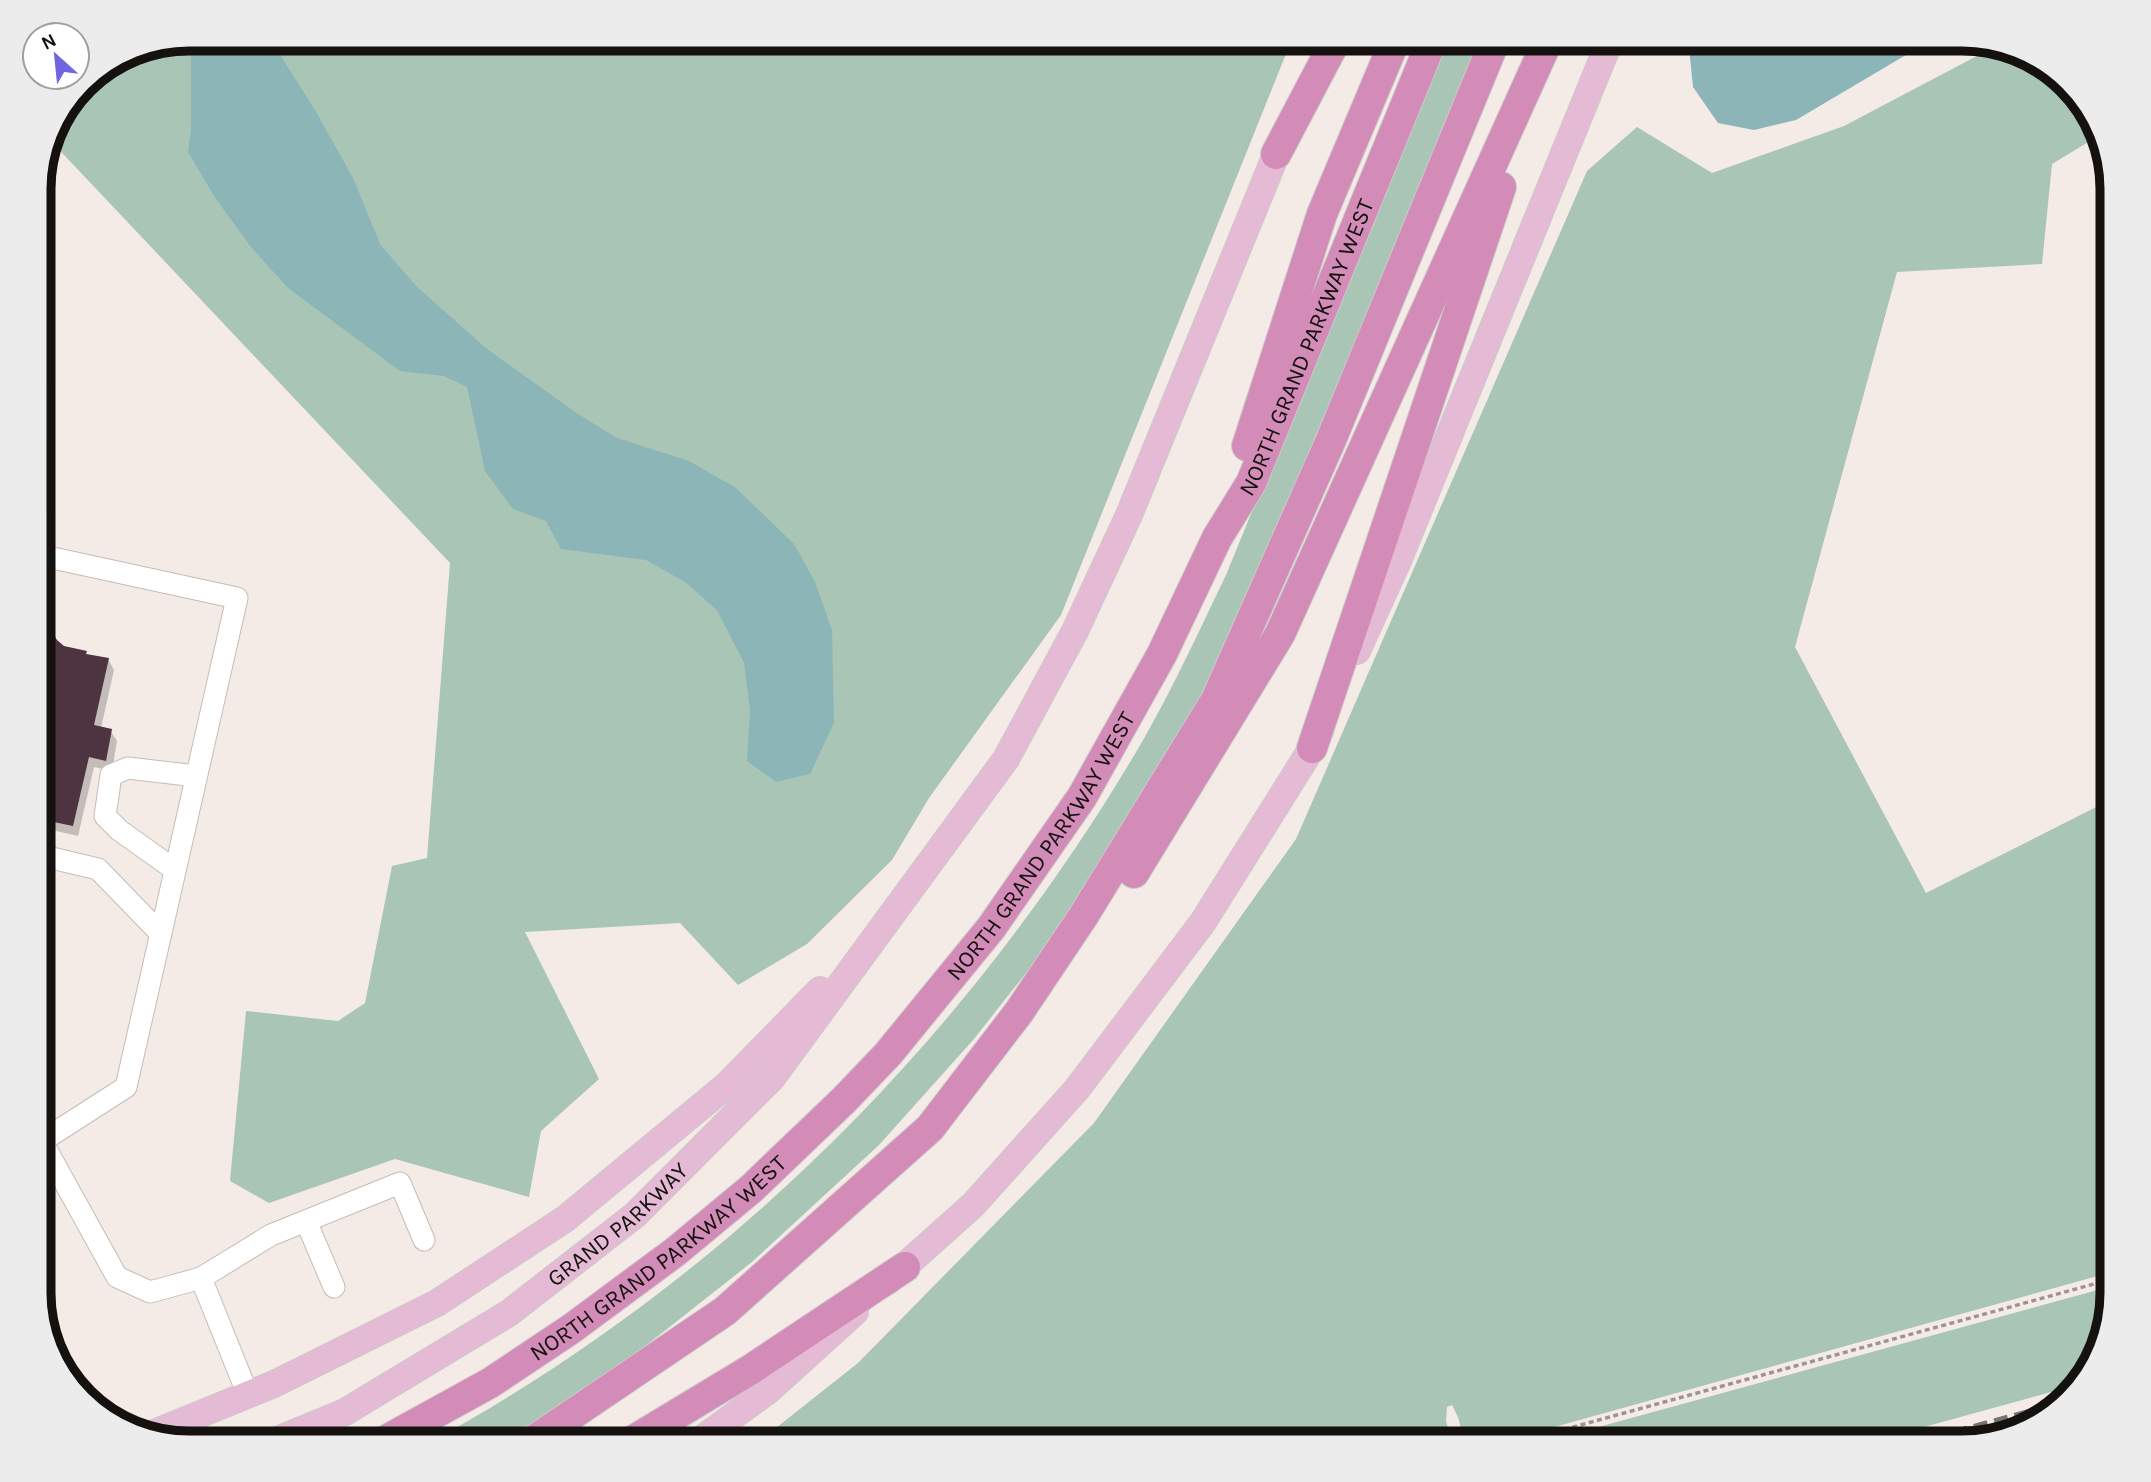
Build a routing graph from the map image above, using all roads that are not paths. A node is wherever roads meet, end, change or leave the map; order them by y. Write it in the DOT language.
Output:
graph roads {
  1 [pos="1316,51"];
  2 [pos="1331,51"];
  3 [pos="1391,51"];
  4 [pos="1428,51"];
  5 [pos="1491,51"];
  6 [pos="1544,51"];
  7 [pos="1606,51"];
  8 [pos="1533,76"];
  9 [pos="1276,154"];
  10 [pos="1217,538"];
  11 [pos="51,558"];
  12 [pos="1312,748"];
  13 [pos="197,776"];
  14 [pos="51,858"];
  15 [pos="175,870"];
  16 [pos="1084,915"];
  17 [pos="889,918"];
  18 [pos="161,934"];
  19 [pos="51,1132"];
  20 [pos="51,1159"];
  21 [pos="306,1221"];
  22 [pos="424,1240"];
  23 [pos="905,1267"];
  24 [pos="201,1278"];
  25 [pos="334,1287"];
  26 [pos="248,1395"];
  27 [pos="164,1429"];
  28 [pos="300,1431"];
  29 [pos="404,1431"];
  30 [pos="549,1431"];
  31 [pos="650,1431"];
  32 [pos="714,1431"];
  1 -- 9 [label="main road"];
  2 -- 9 [label="highway"];
  3 -- 10 [label="highway"];
  4 -- 10 [label="highway, NORTH GRAND PARKWAY WEST"];
  5 -- 16 [label="highway"];
  6 -- 8 [label="highway"];
  7 -- 12 [label="main road"];
  8 -- 12 [label="highway"];
  8 -- 16 [label="highway"];
  9 -- 17 [label="main road"];
  10 -- 29 [label="highway, NORTH GRAND PARKWAY WEST"];
  11 -- 13 [label="lane"];
  12 -- 23 [label="main road"];
  13 -- 15 [label="lane"];
  13 -- 15 [label="lane"];
  14 -- 18 [label="lane"];
  15 -- 18 [label="lane"];
  16 -- 30 [label="highway"];
  17 -- 26 [label="main road"];
  17 -- 28 [label="main road, GRAND PARKWAY"];
  18 -- 19 [label="lane"];
  20 -- 24 [label="lane"];
  21 -- 22 [label="lane"];
  21 -- 24 [label="lane"];
  21 -- 25 [label="lane"];
  23 -- 31 [label="highway"];
  23 -- 32 [label="main road"];
  24 -- 26 [label="lane"];
  26 -- 27 [label="main road"];
}
